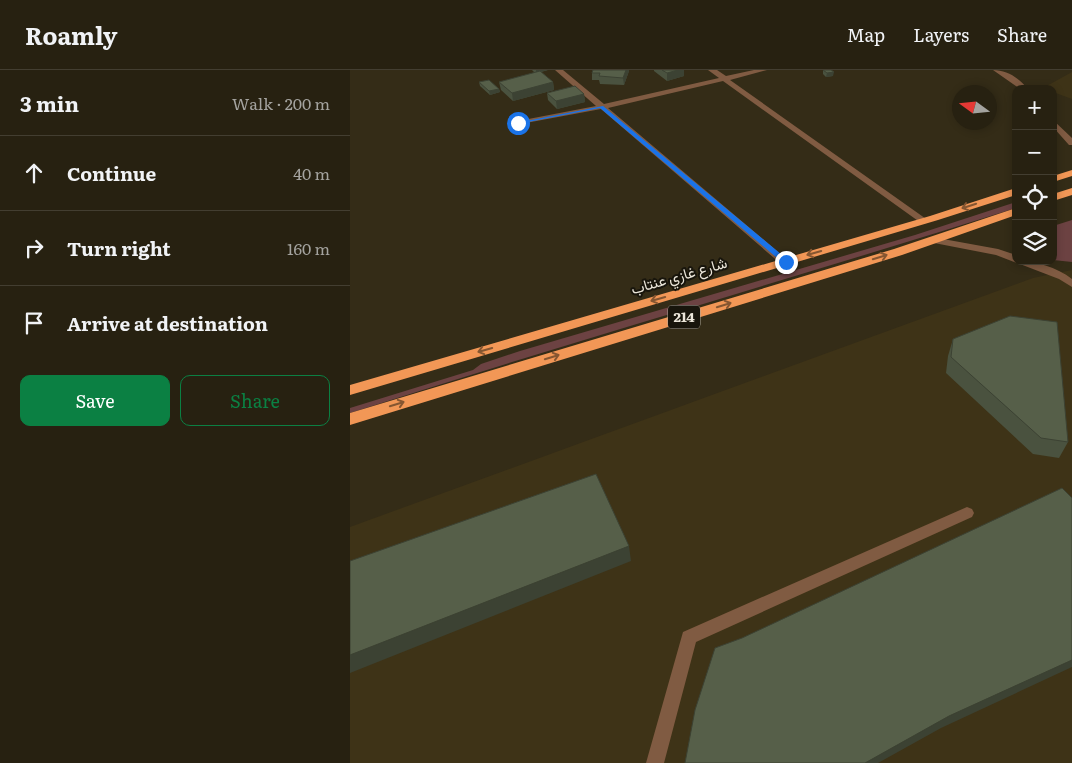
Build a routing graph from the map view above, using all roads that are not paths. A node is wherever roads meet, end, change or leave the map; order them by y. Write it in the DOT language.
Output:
graph roads {
  1 [pos="559,70"];
  2 [pos="712,70"];
  3 [pos="763,70"];
  4 [pos="997,70"];
  5 [pos="725,79"];
  6 [pos="1021,85"];
  7 [pos="601,107"];
  8 [pos="518,123"];
  9 [pos="1057,126"];
  10 [pos="1072,143"];
  11 [pos="1072,173"];
  12 [pos="1057,178"];
  13 [pos="1072,191"];
  14 [pos="1012,192"];
  15 [pos="1057,197"];
  16 [pos="1012,212"];
  17 [pos="924,221"];
  18 [pos="932,240"];
  19 [pos="1012,257"];
  20 [pos="786,262"];
  21 [pos="1034,265"];
  22 [pos="1068,276"];
  23 [pos="1072,284"];
  24 [pos="350,390"];
  25 [pos="350,418"];
  26 [pos="968,513"];
  27 [pos="655,763"];
  1 -- 7 [label="street"];
  2 -- 5 [label="street"];
  3 -- 5 [label="street"];
  4 -- 6 [label="street"];
  5 -- 7 [label="street"];
  5 -- 17 [label="street"];
  7 -- 8 [label="street"];
  7 -- 20 [label="street"];
  9 -- 10 [label="street"];
  11 -- 12 [label="highway"];
  13 -- 15 [label="highway"];
  14 -- 17 [label="highway, شارع غازي عنتاب / 214, one-way"];
  16 -- 18 [label="highway, 214"];
  17 -- 20 [label="highway, شارع غازي عنتاب / 214, one-way"];
  18 -- 19 [label="street"];
  25 -- 18 [label="highway, 214, one-way"];
  20 -- 24 [label="highway, شارع غازي عنتاب / 214, one-way"];
  21 -- 22 [label="street"];
  22 -- 23 [label="street"];
  26 -- 27 [label="street"];
}
